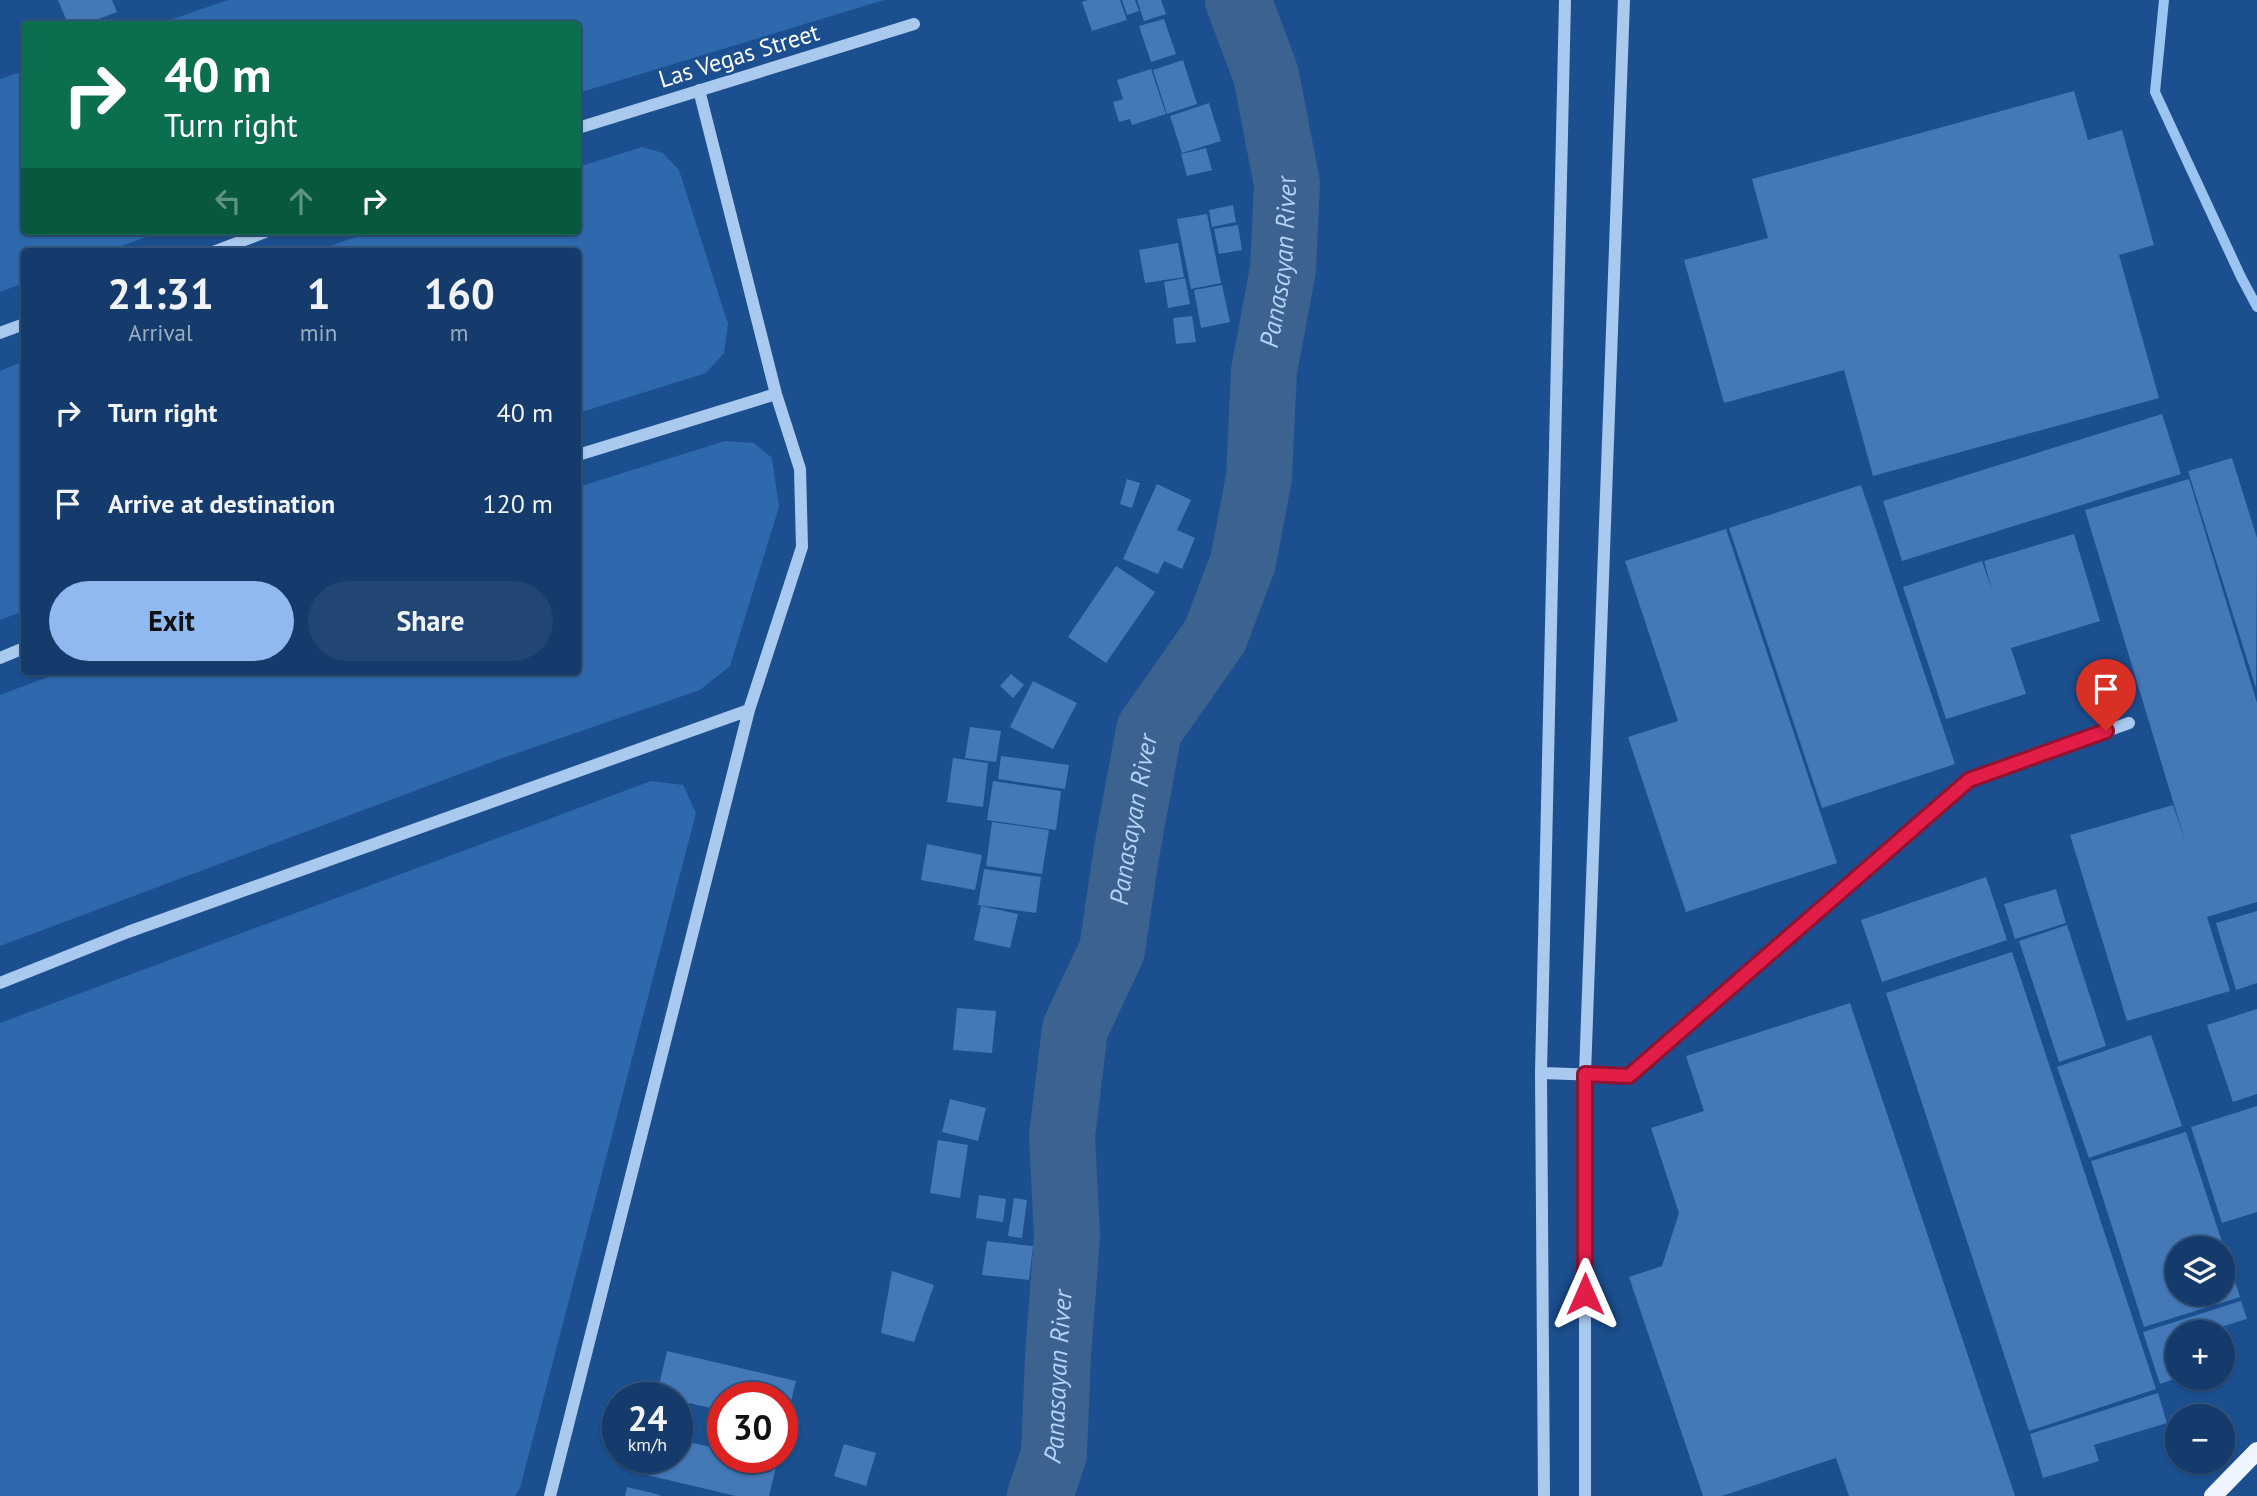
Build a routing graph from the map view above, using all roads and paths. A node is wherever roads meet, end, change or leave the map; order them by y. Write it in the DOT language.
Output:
graph roads {
  1 [pos="1564,0"];
  2 [pos="1624,0"];
  3 [pos="914,24"];
  4 [pos="699,90"];
  5 [pos="581,127"];
  6 [pos="258,235"];
  7 [pos="223,248"];
  8 [pos="21,325"];
  9 [pos="0,333"];
  10 [pos="776,394"];
  11 [pos="581,454"];
  12 [pos="21,650"];
  13 [pos="0,658"];
  14 [pos="749,710"];
  15 [pos="2129,723"];
  16 [pos="0,983"];
  17 [pos="1541,1073"];
  18 [pos="1585,1074"];
  19 [pos="2257,1451"];
  20 [pos="550,1496"];
  21 [pos="1545,1496"];
  22 [pos="1585,1496"];
  23 [pos="2213,1496"];
  1 -- 17 [label="street"];
  2 -- 18 [label="street"];
  3 -- 4 [label="street, Las Vegas Street"];
  4 -- 5 [label="street, Las Vegas Street"];
  4 -- 10 [label="street"];
  6 -- 7 [label="street"];
  8 -- 9 [label="street"];
  10 -- 11 [label="street"];
  10 -- 14 [label="street"];
  12 -- 13 [label="street"];
  14 -- 16 [label="street"];
  14 -- 20 [label="street"];
  15 -- 18 [label="street"];
  17 -- 18 [label="street"];
  17 -- 21 [label="street"];
  18 -- 22 [label="street"];
  19 -- 23 [label="main road"];
}
